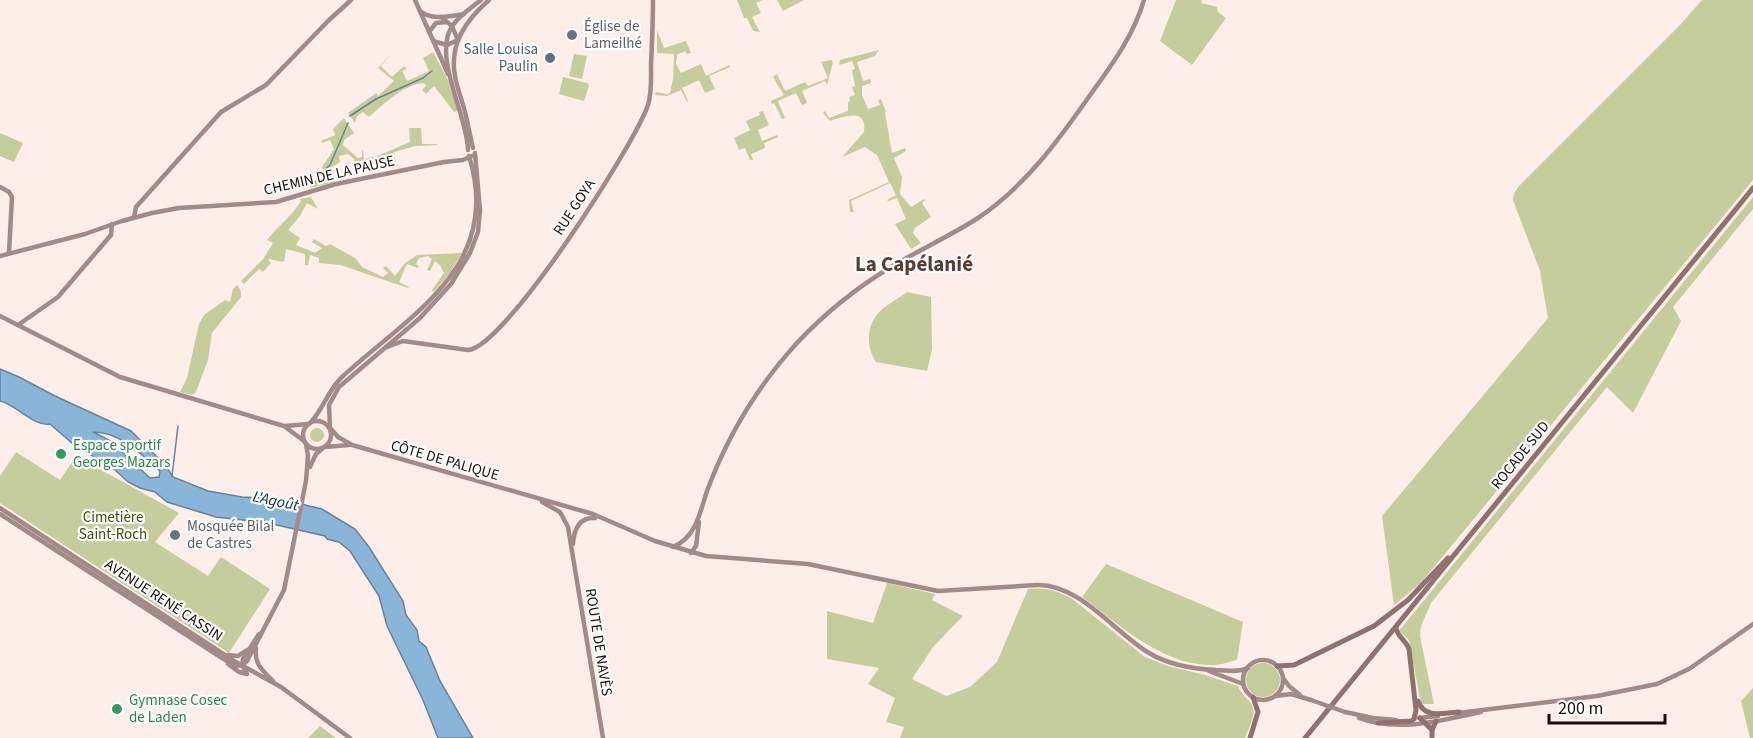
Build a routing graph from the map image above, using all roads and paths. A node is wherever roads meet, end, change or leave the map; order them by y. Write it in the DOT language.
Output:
graph roads {
  1 [pos="351,0"];
  2 [pos="415,0"];
  3 [pos="481,0"];
  4 [pos="489,0"];
  5 [pos="653,0"];
  6 [pos="1144,0"];
  7 [pos="422,13"];
  8 [pos="464,14"];
  9 [pos="444,19"];
  10 [pos="452,26"];
  11 [pos="429,32"];
  12 [pos="458,40"];
  13 [pos="433,41"];
  14 [pos="447,45"];
  15 [pos="449,76"];
  16 [pos="470,153"];
  17 [pos="456,160"];
  18 [pos="473,174"];
  19 [pos="0,187"];
  20 [pos="1753,188"];
  21 [pos="134,217"];
  22 [pos="112,224"];
  23 [pos="9,252"];
  24 [pos="0,256"];
  25 [pos="0,316"];
  26 [pos="18,325"];
  27 [pos="402,332"];
  28 [pos="403,341"];
  29 [pos="419,342"];
  30 [pos="387,347"];
  31 [pos="310,423"];
  32 [pos="284,426"];
  33 [pos="330,429"];
  34 [pos="305,442"];
  35 [pos="352,445"];
  36 [pos="324,448"];
  37 [pos="306,481"];
  38 [pos="532,497"];
  39 [pos="0,508"];
  40 [pos="572,509"];
  41 [pos="578,511"];
  42 [pos="0,514"];
  43 [pos="699,517"];
  44 [pos="602,519"];
  45 [pos="566,521"];
  46 [pos="579,523"];
  47 [pos="1478,526"];
  48 [pos="685,540"];
  49 [pos="697,541"];
  50 [pos="49,542"];
  51 [pos="672,547"];
  52 [pos="572,549"];
  53 [pos="684,551"];
  54 [pos="691,553"];
  55 [pos="706,556"];
  56 [pos="1753,624"];
  57 [pos="266,625"];
  58 [pos="1396,627"];
  59 [pos="258,641"];
  60 [pos="250,648"];
  61 [pos="224,656"];
  62 [pos="242,665"];
  63 [pos="1277,666"];
  64 [pos="1248,668"];
  65 [pos="1204,670"];
  66 [pos="248,674"];
  67 [pos="262,677"];
  68 [pos="1283,678"];
  69 [pos="277,685"];
  70 [pos="1244,685"];
  71 [pos="1415,691"];
  72 [pos="1276,696"];
  73 [pos="1303,696"];
  74 [pos="1252,697"];
  75 [pos="1501,708"];
  76 [pos="1345,712"];
  77 [pos="1459,712"];
  78 [pos="1417,718"];
  79 [pos="1436,721"];
  80 [pos="1426,722"];
  81 [pos="1378,723"];
  82 [pos="1432,729"];
  83 [pos="350,738"];
  84 [pos="603,738"];
  85 [pos="1250,738"];
  86 [pos="1305,738"];
  87 [pos="1432,738"];
  1 -- 21 [label="street"];
  2 -- 7 [label="street"];
  3 -- 8 [label="street"];
  4 -- 12 [label="street"];
  5 -- 29 [label="street, RUE GOYA"];
  6 -- 43 [label="street"];
  7 -- 9 [label="street"];
  7 -- 11 [label="street"];
  8 -- 9 [label="street"];
  8 -- 10 [label="street"];
  9 -- 10 [label="street"];
  9 -- 11 [label="street"];
  10 -- 12 [label="street"];
  10 -- 14 [label="street"];
  11 -- 13 [label="street"];
  12 -- 14 [label="street"];
  12 -- 16 [label="street"];
  13 -- 14 [label="street"];
  13 -- 15 [label="street"];
  14 -- 15 [label="street"];
  15 -- 16 [label="street"];
  16 -- 17 [label="street, CHEMIN DE LA PAUSE"];
  16 -- 18 [label="street"];
  16 -- 27 [label="street"];
  17 -- 18 [label="street"];
  17 -- 21 [label="street, CHEMIN DE LA PAUSE"];
  18 -- 27 [label="street"];
  19 -- 23 [label="street"];
  20 -- 47 [label="main road, ROCADE SUD"];
  21 -- 22 [label="street, CHEMIN DE LA PAUSE"];
  22 -- 23 [label="street, CHEMIN DE LA PAUSE"];
  22 -- 26 [label="street"];
  23 -- 24 [label="street, CHEMIN DE LA PAUSE"];
  25 -- 26 [label="street"];
  26 -- 32 [label="street"];
  27 -- 28 [label="street"];
  27 -- 29 [label="street, RUE GOYA"];
  27 -- 30 [label="street"];
  27 -- 31 [label="street"];
  28 -- 29 [label="street, RUE GOYA"];
  28 -- 30 [label="street, RUE GOYA"];
  30 -- 33 [label="street"];
  31 -- 32 [label="street"];
  31 -- 33 [label="street"];
  31 -- 34 [label="street"];
  32 -- 34 [label="street"];
  33 -- 35 [label="street, CÔTE DE PALIQUE"];
  33 -- 36 [label="street"];
  34 -- 36 [label="street"];
  34 -- 37 [label="street"];
  35 -- 36 [label="street, CÔTE DE PALIQUE"];
  35 -- 38 [label="street, CÔTE DE PALIQUE"];
  36 -- 37 [label="street"];
  37 -- 57 [label="street"];
  38 -- 40 [label="street"];
  38 -- 45 [label="street"];
  39 -- 50 [label="street, AVENUE RENÉ CASSIN"];
  40 -- 41 [label="street"];
  40 -- 45 [label="street"];
  41 -- 44 [label="street"];
  41 -- 46 [label="street"];
  42 -- 50 [label="street, AVENUE RENÉ CASSIN"];
  43 -- 48 [label="street"];
  43 -- 49 [label="street"];
  44 -- 46 [label="street"];
  44 -- 51 [label="street"];
  45 -- 46 [label="street"];
  45 -- 52 [label="street, ROUTE DE NAVÈS"];
  46 -- 52 [label="street"];
  47 -- 58 [label="main road, ROCADE SUD"];
  47 -- 63 [label="main road"];
  48 -- 51 [label="street"];
  48 -- 53 [label="street"];
  49 -- 54 [label="street"];
  49 -- 55 [label="street"];
  50 -- 61 [label="street, AVENUE RENÉ CASSIN"];
  51 -- 53 [label="street"];
  52 -- 84 [label="street, ROUTE DE NAVÈS"];
  53 -- 54 [label="street"];
  54 -- 55 [label="street"];
  55 -- 65 [label="street"];
  56 -- 75 [label="street"];
  57 -- 59 [label="street"];
  57 -- 60 [label="street"];
  58 -- 71 [label="main road"];
  58 -- 86 [label="main road, ROCADE SUD"];
  59 -- 62 [label="street"];
  59 -- 69 [label="street"];
  60 -- 61 [label="street"];
  60 -- 62 [label="street"];
  61 -- 62 [label="street"];
  61 -- 66 [label="street"];
  62 -- 66 [label="street"];
  62 -- 67 [label="street"];
  63 -- 64 [label="street"];
  63 -- 68 [label="street"];
  64 -- 65 [label="street"];
  64 -- 70 [label="street"];
  65 -- 70 [label="street"];
  66 -- 67 [label="street"];
  67 -- 69 [label="street"];
  68 -- 72 [label="street"];
  68 -- 73 [label="street"];
  69 -- 83 [label="street"];
  70 -- 74 [label="street"];
  71 -- 77 [label="main road"];
  71 -- 78 [label="main road"];
  72 -- 73 [label="street"];
  72 -- 74 [label="street"];
  73 -- 76 [label="street, bridge"];
  74 -- 85 [label="main road"];
  75 -- 77 [label="street"];
  75 -- 79 [label="street"];
  76 -- 78 [label="street"];
  76 -- 81 [label="street"];
  77 -- 78 [label="street"];
  78 -- 80 [label="main road"];
  78 -- 81 [label="main road"];
  79 -- 80 [label="street"];
  79 -- 82 [label="main road"];
  80 -- 81 [label="street"];
  80 -- 82 [label="main road"];
  82 -- 87 [label="main road"];
}
